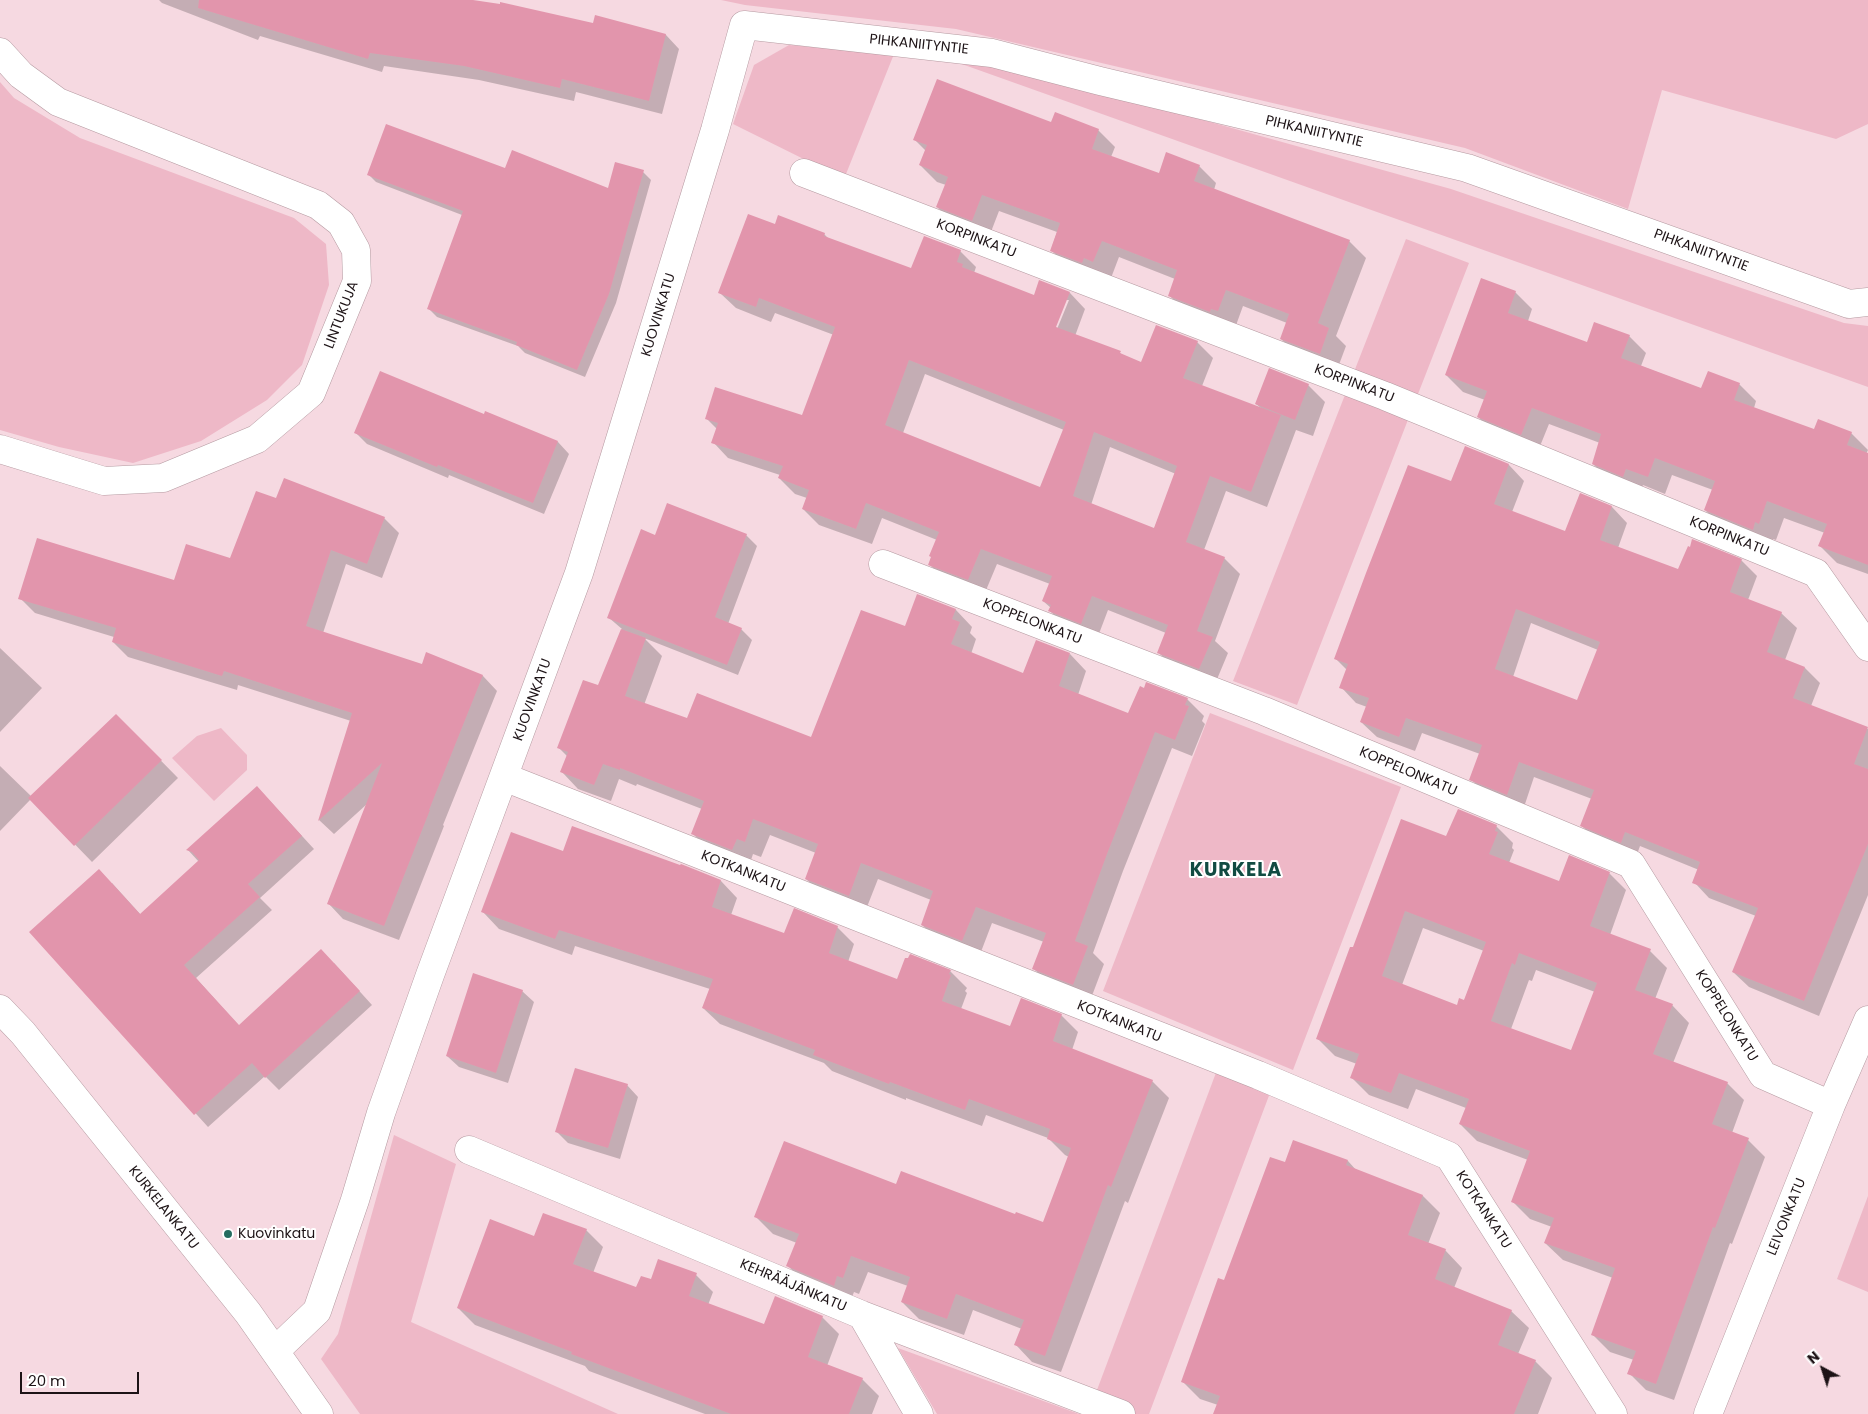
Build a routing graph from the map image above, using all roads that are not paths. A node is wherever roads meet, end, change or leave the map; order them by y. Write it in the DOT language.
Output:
graph roads {
  1 [pos="744,25"];
  2 [pos="0,52"];
  3 [pos="804,173"];
  4 [pos="1868,302"];
  5 [pos="0,449"];
  6 [pos="883,564"];
  7 [pos="1868,647"];
  8 [pos="504,777"];
  9 [pos="0,1009"];
  10 [pos="1868,1020"];
  11 [pos="1832,1105"];
  12 [pos="469,1150"];
  13 [pos="862,1315"];
  14 [pos="275,1351"];
  15 [pos="319,1414"];
  16 [pos="919,1414"];
  17 [pos="1121,1414"];
  18 [pos="1613,1414"];
  19 [pos="1708,1414"];
  1 -- 4 [label="street, PIHKANIITYNTIE"];
  1 -- 8 [label="street, KUOVINKATU"];
  2 -- 5 [label="street, LINTUKUJA"];
  3 -- 7 [label="street, KORPINKATU"];
  6 -- 11 [label="street, KOPPELONKATU"];
  8 -- 14 [label="street, KUOVINKATU"];
  8 -- 18 [label="street, KOTKANKATU"];
  9 -- 14 [label="street, KURKELANKATU"];
  10 -- 11 [label="street, LEIVONKATU"];
  11 -- 19 [label="street, LEIVONKATU"];
  12 -- 13 [label="street, KEHRÄÄJÄNKATU"];
  13 -- 16 [label="street"];
  13 -- 17 [label="street, KEHRÄÄJÄNKATU"];
  14 -- 15 [label="street, KURKELANKATU"];
}
